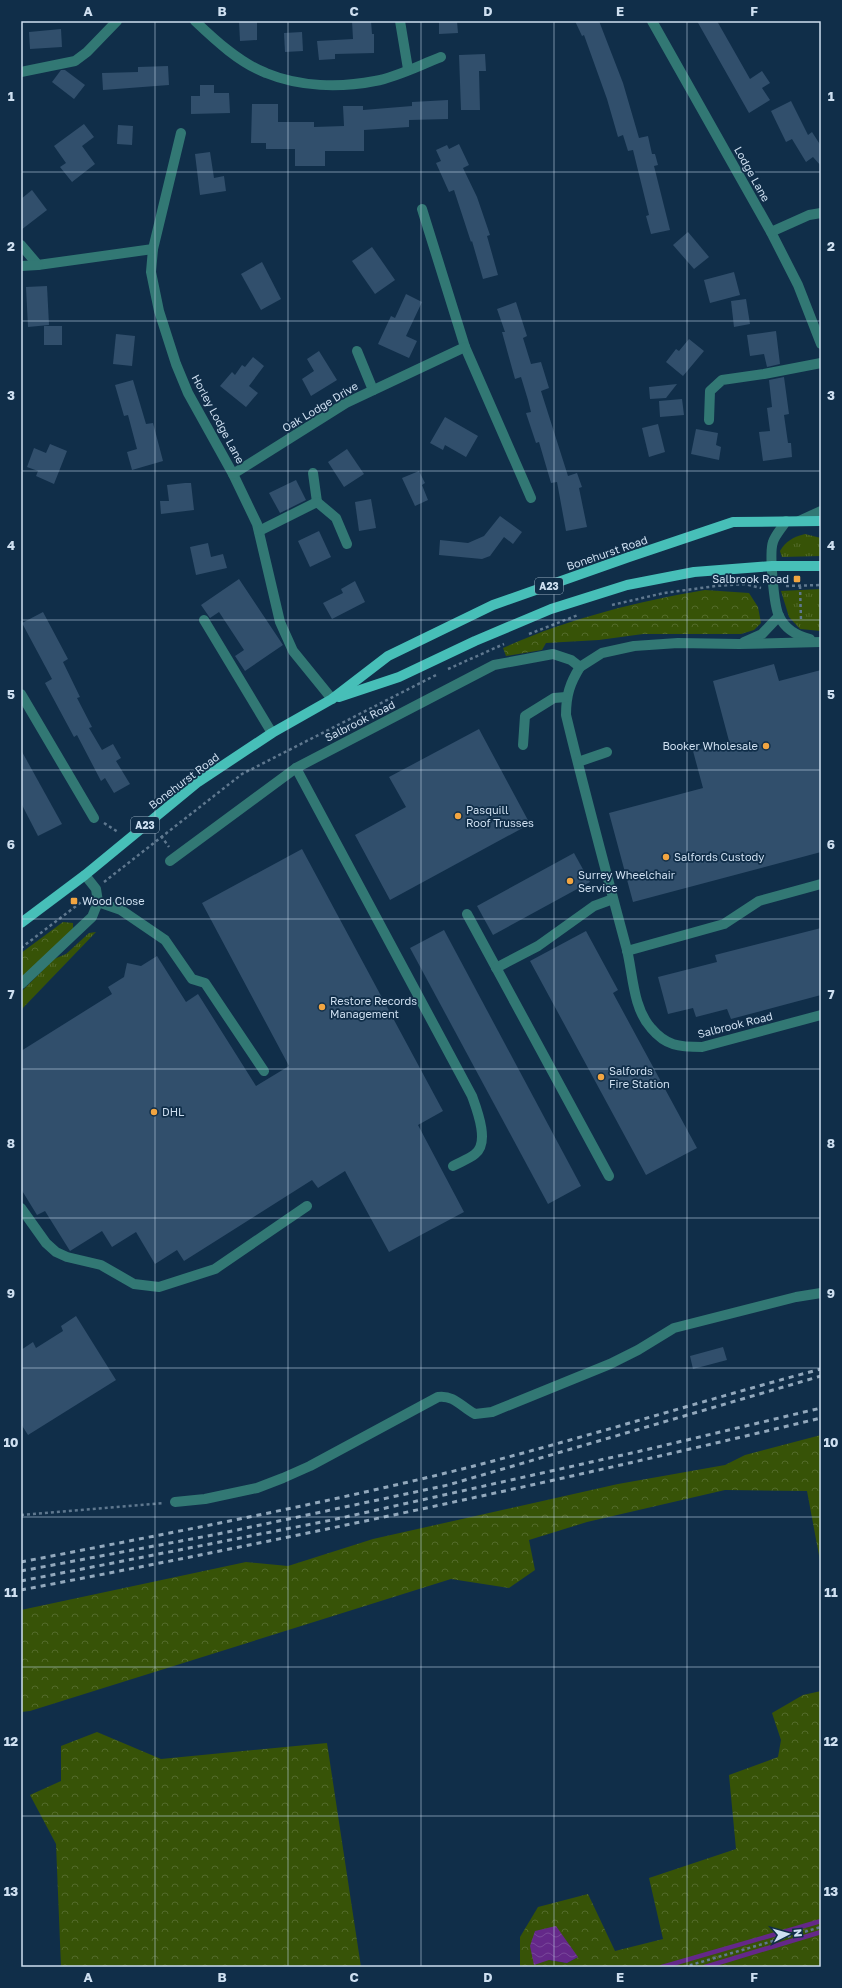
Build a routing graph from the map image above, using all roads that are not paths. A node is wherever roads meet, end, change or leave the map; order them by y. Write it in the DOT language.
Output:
graph roads {
  1 [pos="117,21"];
  2 [pos="195,21"];
  3 [pos="400,21"];
  4 [pos="652,21"];
  5 [pos="441,57"];
  6 [pos="408,69"];
  7 [pos="21,72"];
  8 [pos="181,133"];
  9 [pos="422,209"];
  10 [pos="821,213"];
  11 [pos="771,232"];
  12 [pos="21,245"];
  13 [pos="153,249"];
  14 [pos="38,264"];
  15 [pos="21,266"];
  16 [pos="821,344"];
  17 [pos="465,347"];
  18 [pos="356,351"];
  19 [pos="821,363"];
  20 [pos="373,390"];
  21 [pos="709,420"];
  22 [pos="233,474"];
  23 [pos="313,474"];
  24 [pos="531,498"];
  25 [pos="317,502"];
  26 [pos="821,511"];
  27 [pos="786,521"];
  28 [pos="799,521"];
  29 [pos="821,521"];
  30 [pos="259,531"];
  31 [pos="347,544"];
  32 [pos="772,566"];
  33 [pos="821,566"];
  34 [pos="779,616"];
  35 [pos="204,620"];
  36 [pos="821,641"];
  37 [pos="739,644"];
  38 [pos="580,667"];
  39 [pos="21,694"];
  40 [pos="566,697"];
  41 [pos="332,699"];
  42 [pos="272,733"];
  43 [pos="523,745"];
  44 [pos="606,752"];
  45 [pos="578,762"];
  46 [pos="296,768"];
  47 [pos="94,818"];
  48 [pos="170,860"];
  49 [pos="85,875"];
  50 [pos="821,884"];
  51 [pos="612,899"];
  52 [pos="98,902"];
  53 [pos="467,914"];
  54 [pos="21,923"];
  55 [pos="627,951"];
  56 [pos="496,968"];
  57 [pos="21,984"];
  58 [pos="821,1015"];
  59 [pos="264,1071"];
  60 [pos="453,1166"];
  61 [pos="609,1176"];
  62 [pos="307,1206"];
  63 [pos="21,1208"];
  64 [pos="821,1293"];
  65 [pos="174,1502"];
  1 -- 7 [label="street"];
  2 -- 6 [label="street"];
  3 -- 6 [label="street"];
  4 -- 11 [label="street, Lodge Lane"];
  5 -- 6 [label="street"];
  8 -- 13 [label="street, Horley Lodge Lane"];
  9 -- 17 [label="street"];
  10 -- 11 [label="street"];
  11 -- 16 [label="street, Lodge Lane"];
  12 -- 14 [label="street"];
  13 -- 14 [label="street"];
  13 -- 22 [label="street, Horley Lodge Lane"];
  14 -- 15 [label="street"];
  17 -- 20 [label="street, Oak Lodge Drive"];
  17 -- 24 [label="street"];
  18 -- 20 [label="street"];
  19 -- 21 [label="street"];
  20 -- 22 [label="street, Oak Lodge Drive"];
  22 -- 30 [label="street, Horley Lodge Lane"];
  23 -- 25 [label="street"];
  25 -- 30 [label="street"];
  25 -- 31 [label="street"];
  26 -- 28 [label="street"];
  27 -- 28 [label="main road, Bonehurst Road / A23"];
  27 -- 32 [label="street, Salbrook Road"];
  27 -- 41 [label="main road, Bonehurst Road / A23"];
  28 -- 29 [label="main road, Bonehurst Road / A23"];
  30 -- 41 [label="street, Horley Lodge Lane"];
  32 -- 33 [label="main road, Bonehurst Road / A23"];
  32 -- 34 [label="street, Salbrook Road"];
  32 -- 41 [label="main road, Bonehurst Road / A23"];
  34 -- 36 [label="street, Salbrook Road"];
  34 -- 37 [label="street, Salbrook Road"];
  35 -- 42 [label="street"];
  36 -- 37 [label="street, Salbrook Road"];
  37 -- 38 [label="street, Salbrook Road"];
  38 -- 40 [label="street, Salbrook Road"];
  38 -- 46 [label="street, Salbrook Road"];
  39 -- 47 [label="street"];
  40 -- 43 [label="street"];
  40 -- 45 [label="street, Salbrook Road"];
  41 -- 42 [label="main road, Bonehurst Road / A23"];
  42 -- 49 [label="main road, Bonehurst Road / A23"];
  44 -- 45 [label="street"];
  45 -- 51 [label="street, Salbrook Road"];
  46 -- 48 [label="street, Salbrook Road"];
  46 -- 60 [label="street"];
  49 -- 52 [label="street"];
  49 -- 54 [label="main road, Bonehurst Road / A23"];
  50 -- 55 [label="street"];
  51 -- 55 [label="street, Salbrook Road"];
  51 -- 56 [label="street"];
  52 -- 57 [label="street"];
  52 -- 59 [label="street"];
  53 -- 56 [label="street"];
  55 -- 58 [label="street, Salbrook Road"];
  56 -- 61 [label="street"];
  62 -- 63 [label="street"];
  64 -- 65 [label="street"];
}
